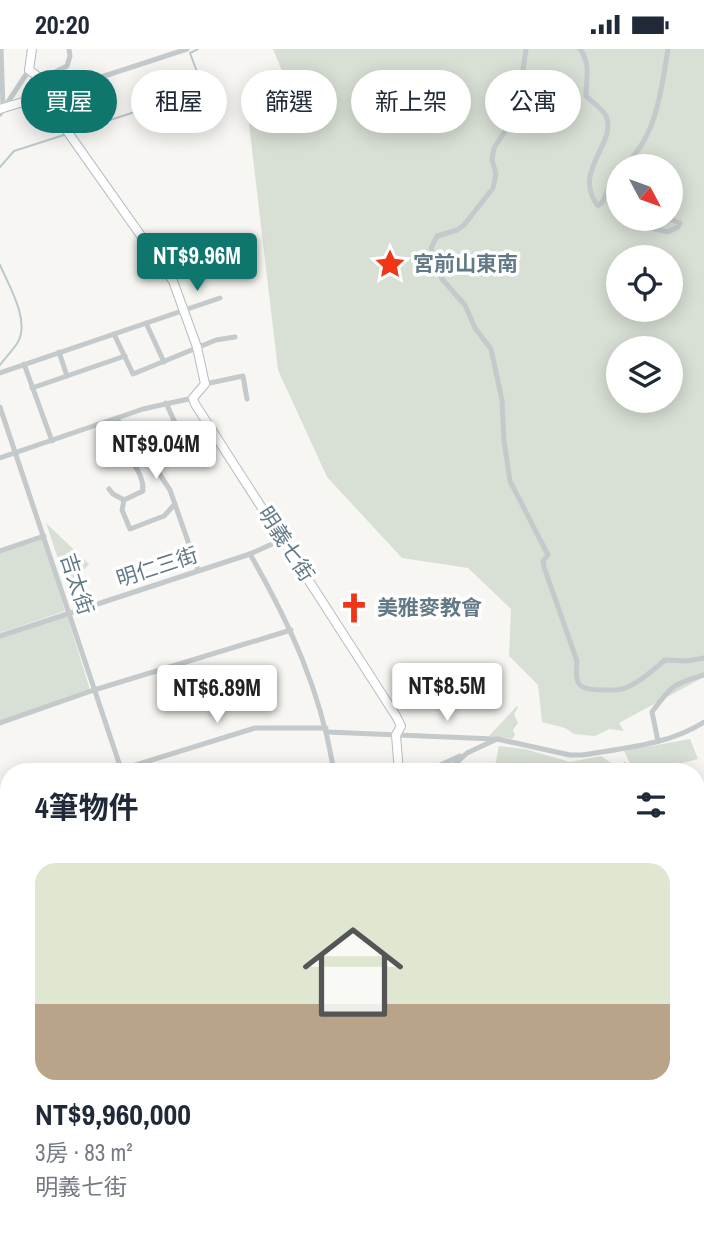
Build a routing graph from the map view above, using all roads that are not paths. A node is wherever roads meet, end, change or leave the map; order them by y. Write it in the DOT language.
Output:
graph roads {
  1 [pos="1,49"];
  2 [pos="32,49"];
  3 [pos="69,49"];
  4 [pos="187,49"];
  5 [pos="526,49"];
  6 [pos="580,49"];
  7 [pos="668,49"];
  8 [pos="29,70"];
  9 [pos="59,70"];
  10 [pos="117,72"];
  11 [pos="21,81"];
  12 [pos="21,103"];
  13 [pos="1,110"];
  14 [pos="69,133"];
  15 [pos="635,154"];
  16 [pos="606,194"];
  17 [pos="220,297"];
  18 [pos="183,312"];
  19 [pos="146,323"];
  20 [pos="114,334"];
  21 [pos="235,337"];
  22 [pos="197,347"];
  23 [pos="59,352"];
  24 [pos="125,356"];
  25 [pos="164,362"];
  26 [pos="24,364"];
  27 [pos="0,373"];
  28 [pos="66,376"];
  29 [pos="205,384"];
  30 [pos="32,388"];
  31 [pos="192,398"];
  32 [pos="247,399"];
  33 [pos="166,403"];
  34 [pos="0,407"];
  35 [pos="116,419"];
  36 [pos="52,441"];
  37 [pos="122,442"];
  38 [pos="16,452"];
  39 [pos="106,454"];
  40 [pos="127,456"];
  41 [pos="0,458"];
  42 [pos="153,463"];
  43 [pos="109,489"];
  44 [pos="124,500"];
  45 [pos="175,504"];
  46 [pos="44,536"];
  47 [pos="283,539"];
  48 [pos="0,551"];
  49 [pos="250,554"];
  50 [pos="198,570"];
  51 [pos="70,613"];
  52 [pos="291,630"];
  53 [pos="0,636"];
  54 [pos="704,658"];
  55 [pos="704,675"];
  56 [pos="94,691"];
  57 [pos="704,722"];
  58 [pos="0,723"];
  59 [pos="326,730"];
  60 [pos="396,735"];
  61 [pos="497,739"];
  62 [pos="658,741"];
  63 [pos="467,753"];
  64 [pos="118,763"];
  65 [pos="145,763"];
  66 [pos="332,763"];
  67 [pos="398,763"];
  68 [pos="445,763"];
  69 [pos="456,763"];
  1 -- 13 [label="street"];
  2 -- 8 [label="street"];
  3 -- 9 [label="street"];
  4 -- 10 [label="street"];
  5 -- 54 [label="street"];
  6 -- 16 [label="street"];
  7 -- 15 [label="street"];
  11 -- 13 [label="street"];
  12 -- 13 [label="street"];
  14 -- 18 [label="street"];
  17 -- 18 [label="street"];
  18 -- 19 [label="street"];
  18 -- 22 [label="street"];
  19 -- 20 [label="street"];
  19 -- 25 [label="street"];
  20 -- 23 [label="street"];
  20 -- 24 [label="street"];
  21 -- 22 [label="street"];
  22 -- 25 [label="street"];
  22 -- 29 [label="street"];
  23 -- 26 [label="street"];
  23 -- 28 [label="street"];
  24 -- 25 [label="street"];
  24 -- 28 [label="street"];
  26 -- 27 [label="street"];
  26 -- 30 [label="street"];
  28 -- 30 [label="street"];
  29 -- 31 [label="street"];
  29 -- 32 [label="street"];
  30 -- 36 [label="street"];
  31 -- 33 [label="street"];
  31 -- 47 [label="street, 明義七街"];
  33 -- 35 [label="street"];
  33 -- 42 [label="street"];
  34 -- 38 [label="street, 吉太街"];
  35 -- 36 [label="street"];
  35 -- 42 [label="street"];
  36 -- 38 [label="street"];
  37 -- 40 [label="street"];
  38 -- 41 [label="street"];
  38 -- 46 [label="street, 吉太街"];
  39 -- 40 [label="street"];
  40 -- 44 [label="street"];
  42 -- 45 [label="street"];
  43 -- 44 [label="street"];
  44 -- 45 [label="street"];
  45 -- 50 [label="street"];
  46 -- 48 [label="street"];
  46 -- 51 [label="street, 吉太街"];
  47 -- 49 [label="street, 明仁三街"];
  47 -- 60 [label="street, 明義七街"];
  49 -- 50 [label="street, 明仁三街"];
  49 -- 52 [label="street"];
  50 -- 51 [label="street, 明仁三街"];
  51 -- 53 [label="street, 明仁三街"];
  51 -- 56 [label="street, 吉太街"];
  52 -- 56 [label="street"];
  52 -- 59 [label="street"];
  55 -- 62 [label="street"];
  56 -- 58 [label="street"];
  56 -- 64 [label="street, 吉太街"];
  57 -- 62 [label="street"];
  59 -- 60 [label="street"];
  59 -- 65 [label="street"];
  59 -- 66 [label="street"];
  60 -- 61 [label="street"];
  60 -- 67 [label="street, 明義七街"];
  61 -- 62 [label="street"];
  61 -- 63 [label="street"];
  63 -- 68 [label="street"];
  63 -- 69 [label="street"];
}
